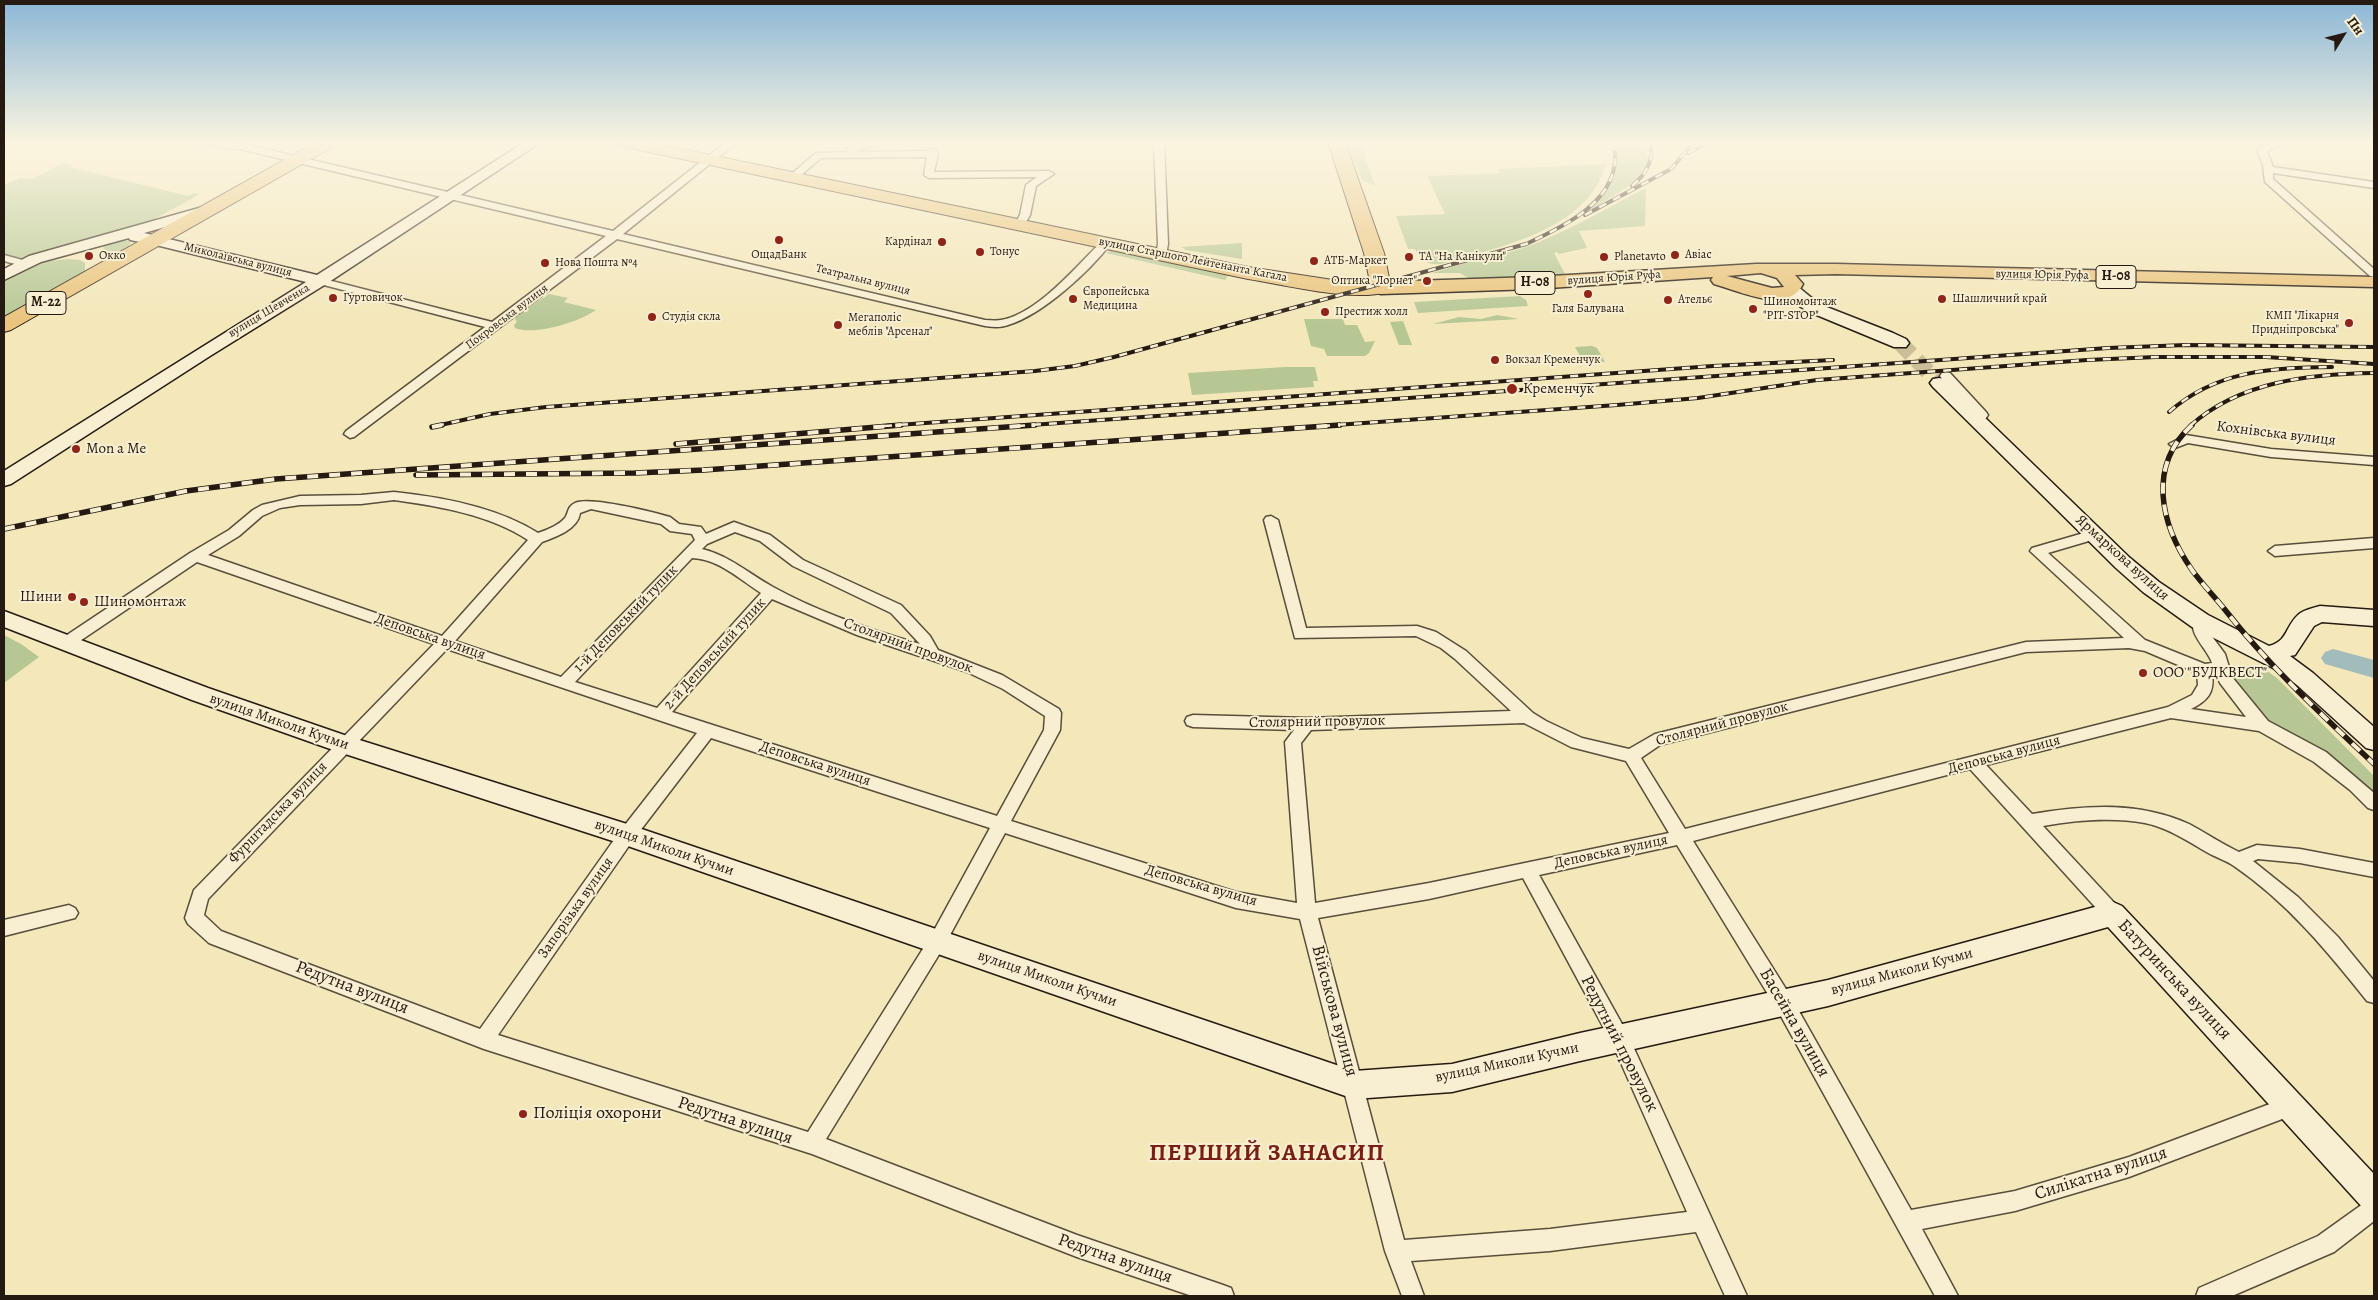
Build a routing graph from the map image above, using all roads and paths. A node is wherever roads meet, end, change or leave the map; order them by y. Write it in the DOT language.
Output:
graph roads {
  1 [pos="221,203"];
  2 [pos="440,203"];
  3 [pos="479,203"];
  4 [pos="655,203"];
  5 [pos="911,203"];
  6 [pos="1027,203"];
  7 [pos="1161,203"];
  8 [pos="1357,203"];
  9 [pos="2292,203"];
  10 [pos="206,211"];
  11 [pos="1019,225"];
  12 [pos="616,234"];
  13 [pos="126,236"];
  14 [pos="156,240"];
  15 [pos="1106,243"];
  16 [pos="1160,255"];
  17 [pos="4,258"];
  18 [pos="117,263"];
  19 [pos="26,264"];
  20 [pos="1858,270"];
  21 [pos="2374,274"];
  22 [pos="4,275"];
  23 [pos="1759,275"];
  24 [pos="320,281"];
  25 [pos="2374,282"];
  26 [pos="1792,286"];
  27 [pos="1381,288"];
  28 [pos="1770,294"];
  29 [pos="1833,316"];
  30 [pos="4,326"];
  31 [pos="495,326"];
  32 [pos="1900,343"];
  33 [pos="1942,379"];
  34 [pos="350,434"];
  35 [pos="2175,444"];
  36 [pos="2374,461"];
  37 [pos="4,480"];
  38 [pos="1271,520"];
  39 [pos="2094,535"];
  40 [pos="537,539"];
  41 [pos="702,541"];
  42 [pos="2374,543"];
  43 [pos="2275,550"];
  44 [pos="688,553"];
  45 [pos="196,556"];
  46 [pos="770,592"];
  47 [pos="2374,618"];
  48 [pos="4,619"];
  49 [pos="2200,621"];
  50 [pos="445,642"];
  51 [pos="66,643"];
  52 [pos="2141,645"];
  53 [pos="2266,650"];
  54 [pos="933,654"];
  55 [pos="2221,667"];
  56 [pos="2204,670"];
  57 [pos="564,684"];
  58 [pos="2172,712"];
  59 [pos="660,715"];
  60 [pos="1527,717"];
  61 [pos="1193,721"];
  62 [pos="1307,724"];
  63 [pos="2262,725"];
  64 [pos="708,730"];
  65 [pos="2374,741"];
  66 [pos="344,744"];
  67 [pos="1631,756"];
  68 [pos="1974,763"];
  69 [pos="2374,803"];
  70 [pos="2028,822"];
  71 [pos="1002,824"];
  72 [pos="628,834"];
  73 [pos="1682,837"];
  74 [pos="2239,860"];
  75 [pos="1527,870"];
  76 [pos="2374,870"];
  77 [pos="69,912"];
  78 [pos="1307,912"];
  79 [pos="2113,914"];
  80 [pos="194,918"];
  81 [pos="4,928"];
  82 [pos="936,942"];
  83 [pos="2374,995"];
  84 [pos="1784,1003"];
  85 [pos="1620,1038"];
  86 [pos="484,1040"];
  87 [pos="1354,1085"];
  88 [pos="2291,1106"];
  89 [pos="812,1144"];
  90 [pos="2374,1197"];
  91 [pos="2374,1208"];
  92 [pos="1703,1220"];
  93 [pos="1905,1222"];
  94 [pos="1396,1251"];
  95 [pos="1223,1296"];
  96 [pos="1413,1296"];
  97 [pos="1736,1296"];
  98 [pos="1947,1296"];
  99 [pos="2207,1296"];
  1 -- 10 [label="highway, М-22"];
  2 -- 24 [label="street, вулиця Шевченка"];
  3 -- 12 [label="street, Театральна вулиця"];
  4 -- 12 [label="street, Покровська вулиця"];
  5 -- 11 [label="highway, вулиця Старшого Лейтенанта Кагала"];
  6 -- 11 [label="street"];
  7 -- 16 [label="street"];
  8 -- 27 [label="highway"];
  9 -- 21 [label="street"];
  10 -- 13 [label="street"];
  10 -- 14 [label="highway, М-22"];
  11 -- 15 [label="highway, вулиця Старшого Лейтенанта Кагала"];
  12 -- 15 [label="street, Театральна вулиця"];
  12 -- 31 [label="street, Покровська вулиця"];
  13 -- 14 [label="street, Миколаївська вулиця"];
  13 -- 18 [label="street"];
  13 -- 19 [label="street"];
  14 -- 18 [label="highway, М-22"];
  14 -- 24 [label="street, Миколаївська вулиця"];
  15 -- 16 [label="highway, вулиця Старшого Лейтенанта Кагала"];
  16 -- 27 [label="highway, вулиця Старшого Лейтенанта Кагала"];
  17 -- 19 [label="street"];
  18 -- 30 [label="highway, М-22"];
  19 -- 22 [label="street"];
  20 -- 23 [label="main road, вулиця Юрія Руфа / Н-08"];
  20 -- 25 [label="main road, вулиця Юрія Руфа / Н-08"];
  20 -- 26 [label="main road, Н-08"];
  23 -- 26 [label="main road, Н-08"];
  23 -- 27 [label="main road, вулиця Юрія Руфа / Н-08"];
  23 -- 28 [label="main road, Н-08"];
  24 -- 31 [label="street, Миколаївська вулиця"];
  24 -- 37 [label="street, вулиця Шевченка"];
  26 -- 28 [label="main road, Н-08"];
  26 -- 29 [label="street"];
  28 -- 29 [label="street"];
  29 -- 32 [label="street"];
  31 -- 34 [label="street, Покровська вулиця"];
  33 -- 39 [label="street, Ярмаркова вулиця"];
  33 -- 53 [label="street"];
  35 -- 36 [label="street, Кохнівська вулиця"];
  38 -- 60 [label="street"];
  39 -- 49 [label="street, Ярмаркова вулиця"];
  39 -- 52 [label="street"];
  40 -- 41 [label="street"];
  40 -- 45 [label="street"];
  40 -- 50 [label="street, Фурштадська вулиця"];
  41 -- 44 [label="street, 1-й Деповський тупик"];
  41 -- 54 [label="street, 1-й Деповський тупик"];
  42 -- 43 [label="street"];
  44 -- 46 [label="street, Столярний провулок"];
  44 -- 57 [label="street, 1-й Деповський тупик"];
  45 -- 50 [label="street, Деповська вулиця"];
  45 -- 51 [label="street"];
  46 -- 54 [label="street, Столярний провулок"];
  46 -- 59 [label="street, 2-й Деповський тупик"];
  47 -- 53 [label="street"];
  48 -- 51 [label="street, вулиця Миколи Кучми"];
  49 -- 53 [label="street, Ярмаркова вулиця"];
  49 -- 55 [label="street"];
  50 -- 57 [label="street, Деповська вулиця"];
  50 -- 66 [label="street, Фурштадська вулиця"];
  51 -- 66 [label="street, вулиця Миколи Кучми"];
  52 -- 56 [label="street, Столярний провулок"];
  52 -- 67 [label="street, Столярний провулок"];
  53 -- 65 [label="street, Ярмаркова вулиця"];
  54 -- 71 [label="street, Столярний провулок"];
  55 -- 56 [label="street"];
  55 -- 63 [label="street"];
  56 -- 58 [label="street, Деповська вулиця"];
  57 -- 59 [label="street, Деповська вулиця"];
  58 -- 63 [label="street"];
  58 -- 68 [label="street, Деповська вулиця"];
  59 -- 64 [label="street, Деповська вулиця"];
  60 -- 62 [label="street, Столярний провулок"];
  60 -- 67 [label="street"];
  61 -- 62 [label="street, Столярний провулок"];
  62 -- 78 [label="street, Військова вулиця"];
  63 -- 69 [label="street"];
  64 -- 71 [label="street, Деповська вулиця"];
  64 -- 72 [label="street, Запорізька вулиця"];
  66 -- 72 [label="street, вулиця Миколи Кучми"];
  66 -- 80 [label="street, Фурштадська вулиця"];
  67 -- 73 [label="street, Басейна вулиця"];
  68 -- 70 [label="street, Батуринська вулиця"];
  68 -- 73 [label="street, Деповська вулиця"];
  70 -- 74 [label="street"];
  70 -- 79 [label="street, Батуринська вулиця"];
  71 -- 78 [label="street, Деповська вулиця"];
  71 -- 82 [label="street"];
  72 -- 82 [label="street, вулиця Миколи Кучми"];
  72 -- 86 [label="street, Запорізька вулиця"];
  73 -- 75 [label="street, Деповська вулиця"];
  73 -- 84 [label="street, Басейна вулиця"];
  74 -- 76 [label="street"];
  74 -- 83 [label="street"];
  75 -- 78 [label="street, Деповська вулиця"];
  75 -- 85 [label="street, Редутний провулок"];
  77 -- 81 [label="street"];
  78 -- 87 [label="street, Військова вулиця"];
  79 -- 84 [label="street, вулиця Миколи Кучми"];
  79 -- 88 [label="street, Батуринська вулиця"];
  80 -- 86 [label="street, Редутна вулиця"];
  82 -- 87 [label="street, вулиця Миколи Кучми"];
  82 -- 89 [label="street"];
  84 -- 85 [label="street, вулиця Миколи Кучми"];
  84 -- 93 [label="street, Басейна вулиця"];
  85 -- 87 [label="street, вулиця Миколи Кучми"];
  85 -- 92 [label="street, Редутний провулок"];
  86 -- 89 [label="street, Редутна вулиця"];
  87 -- 94 [label="street, Військова вулиця"];
  88 -- 90 [label="street, Батуринська вулиця"];
  88 -- 93 [label="street, Силікатна вулиця"];
  89 -- 95 [label="street, Редутна вулиця"];
  91 -- 99 [label="street"];
  92 -- 94 [label="street"];
  92 -- 97 [label="street, Редутний провулок"];
  93 -- 98 [label="street, Басейна вулиця"];
  94 -- 96 [label="street, Військова вулиця"];
}
